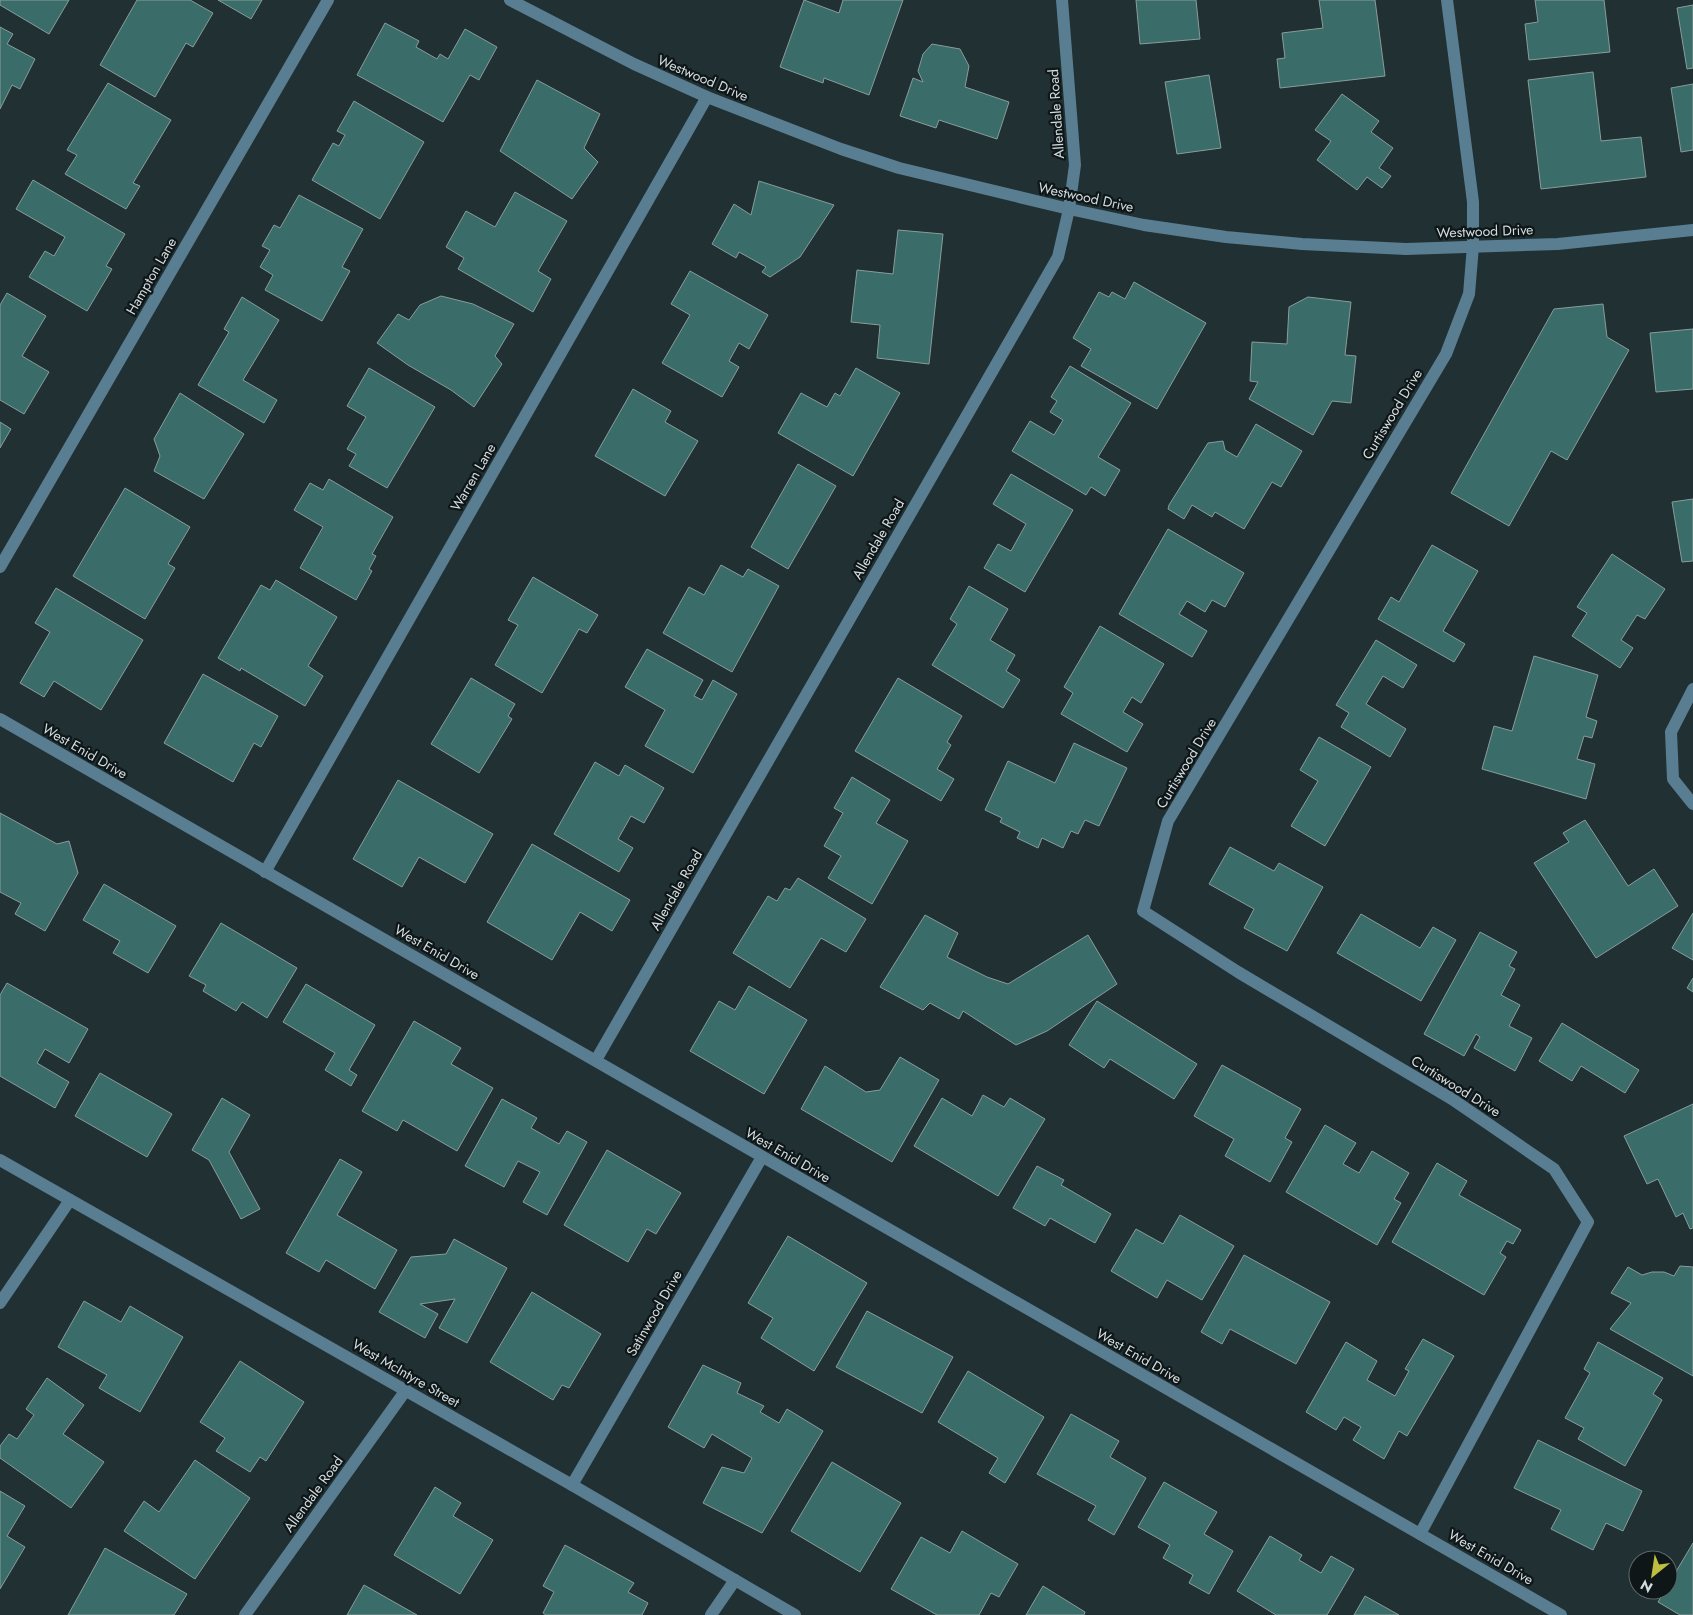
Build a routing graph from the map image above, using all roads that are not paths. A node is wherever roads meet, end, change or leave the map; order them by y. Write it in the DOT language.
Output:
graph roads {
  1 [pos="328,0"];
  2 [pos="510,0"];
  3 [pos="1062,0"];
  4 [pos="1447,0"];
  5 [pos="707,97"];
  6 [pos="1069,209"];
  7 [pos="1693,230"];
  8 [pos="1473,246"];
  9 [pos="0,567"];
  10 [pos="1693,689"];
  11 [pos="0,719"];
  12 [pos="1693,804"];
  13 [pos="265,872"];
  14 [pos="596,1060"];
  15 [pos="762,1157"];
  16 [pos="0,1160"];
  17 [pos="70,1200"];
  18 [pos="0,1303"];
  19 [pos="406,1390"];
  20 [pos="572,1484"];
  21 [pos="1420,1534"];
  22 [pos="735,1580"];
  23 [pos="245,1615"];
  24 [pos="711,1615"];
  25 [pos="795,1615"];
  26 [pos="1561,1615"];
  1 -- 9 [label="street, Hampton Lane"];
  2 -- 5 [label="street, Westwood Drive"];
  3 -- 6 [label="street, Allendale Road"];
  4 -- 8 [label="street, Curtiswood Drive"];
  5 -- 6 [label="street, Westwood Drive"];
  5 -- 13 [label="street, Warren Lane"];
  6 -- 8 [label="street, Westwood Drive"];
  6 -- 14 [label="street, Allendale Road"];
  7 -- 8 [label="street, Westwood Drive"];
  8 -- 21 [label="street, Curtiswood Drive"];
  10 -- 12 [label="street"];
  11 -- 13 [label="street, West Enid Drive"];
  13 -- 14 [label="street, West Enid Drive"];
  14 -- 15 [label="street, West Enid Drive"];
  15 -- 20 [label="street, Satinwood Drive"];
  15 -- 21 [label="street, West Enid Drive"];
  16 -- 17 [label="street, West McIntyre Street"];
  17 -- 18 [label="street"];
  17 -- 19 [label="street, West McIntyre Street"];
  19 -- 20 [label="street, West McIntyre Street"];
  19 -- 23 [label="street, Allendale Road"];
  20 -- 22 [label="street, West McIntyre Street"];
  21 -- 26 [label="street, West Enid Drive"];
  22 -- 24 [label="street"];
  22 -- 25 [label="street, West McIntyre Street"];
}
